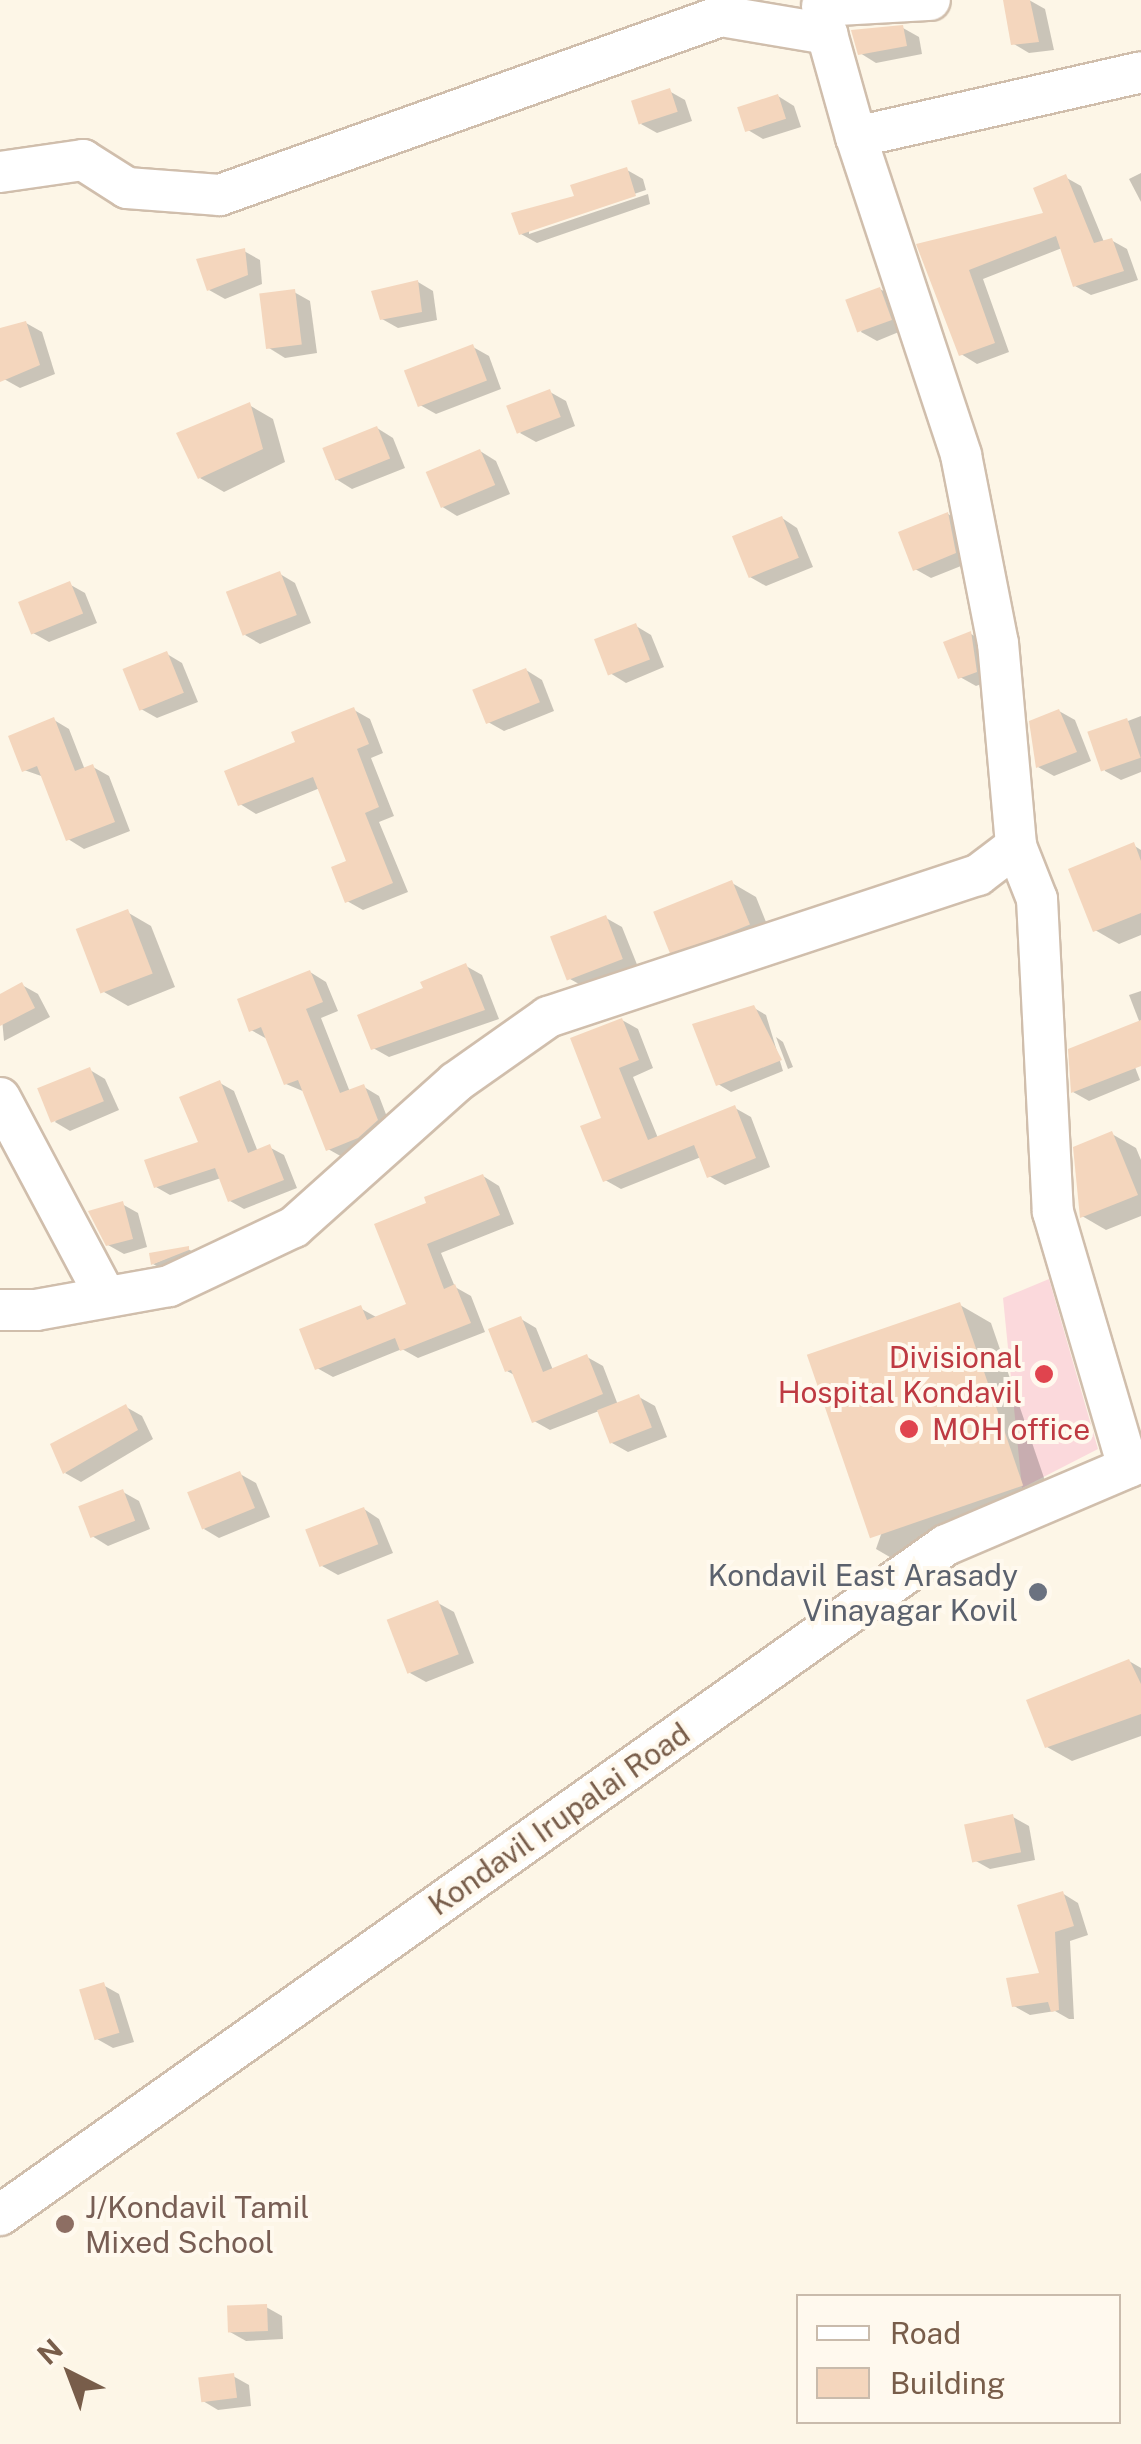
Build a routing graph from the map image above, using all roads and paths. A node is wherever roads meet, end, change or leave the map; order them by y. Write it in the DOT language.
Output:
graph roads {
  1 [pos="930,0"];
  2 [pos="824,13"];
  3 [pos="1141,72"];
  4 [pos="856,138"];
  5 [pos="2,167"];
  6 [pos="1016,846"];
  7 [pos="0,1098"];
  8 [pos="106,1297"];
  9 [pos="0,1310"];
  10 [pos="1135,1464"];
  11 [pos="0,2216"];
  1 -- 2 [label="street"];
  2 -- 4 [label="street"];
  2 -- 5 [label="street"];
  3 -- 4 [label="street"];
  4 -- 6 [label="street"];
  6 -- 8 [label="street"];
  6 -- 10 [label="street"];
  7 -- 8 [label="street"];
  8 -- 9 [label="street"];
  10 -- 11 [label="street, Kondavil Irupalai Road"];
}
